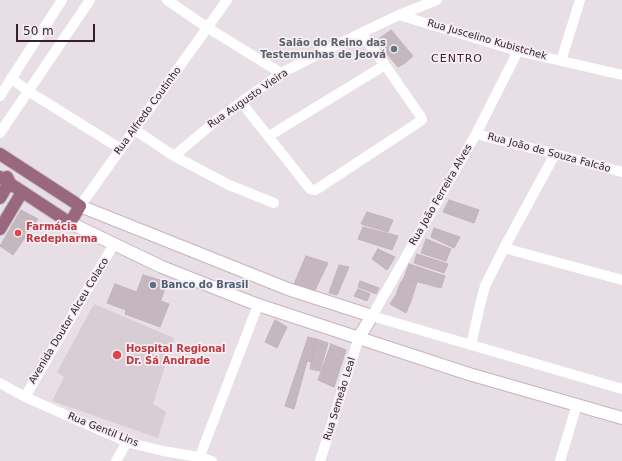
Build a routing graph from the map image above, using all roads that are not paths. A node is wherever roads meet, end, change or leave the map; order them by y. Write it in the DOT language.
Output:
graph roads {
  1 [pos="62,0"];
  2 [pos="90,0"];
  3 [pos="167,0"];
  4 [pos="227,0"];
  5 [pos="437,0"];
  6 [pos="580,0"];
  7 [pos="399,15"];
  8 [pos="208,28"];
  9 [pos="360,33"];
  10 [pos="518,51"];
  11 [pos="561,61"];
  12 [pos="385,65"];
  13 [pos="281,73"];
  14 [pos="622,74"];
  15 [pos="11,78"];
  16 [pos="28,91"];
  17 [pos="0,96"];
  18 [pos="241,102"];
  19 [pos="135,130"];
  20 [pos="0,133"];
  21 [pos="476,134"];
  22 [pos="269,136"];
  23 [pos="121,149"];
  24 [pos="0,154"];
  25 [pos="555,154"];
  26 [pos="174,156"];
  27 [pos="622,172"];
  28 [pos="3,176"];
  29 [pos="22,192"];
  30 [pos="0,198"];
  31 [pos="274,203"];
  32 [pos="80,206"];
  33 [pos="70,223"];
  34 [pos="0,229"];
  35 [pos="114,244"];
  36 [pos="504,248"];
  37 [pos="622,280"];
  38 [pos="258,304"];
  39 [pos="372,316"];
  40 [pos="359,338"];
  41 [pos="471,345"];
  42 [pos="0,383"];
  43 [pos="622,389"];
  44 [pos="24,397"];
  45 [pos="577,404"];
  46 [pos="622,418"];
  47 [pos="127,442"];
  48 [pos="198,459"];
  49 [pos="116,461"];
  50 [pos="212,461"];
  51 [pos="320,461"];
  52 [pos="560,461"];
  1 -- 15 [label="street"];
  2 -- 16 [label="street"];
  3 -- 8 [label="street"];
  4 -- 8 [label="street, Rua Alfredo Coutinho"];
  5 -- 7 [label="street, Rua Augusto Vieira"];
  6 -- 11 [label="street"];
  7 -- 9 [label="street, Rua Augusto Vieira"];
  7 -- 10 [label="street, Rua Juscelino Kubistchek"];
  8 -- 13 [label="street"];
  8 -- 19 [label="street, Rua Alfredo Coutinho"];
  9 -- 12 [label="street"];
  9 -- 13 [label="street, Rua Augusto Vieira"];
  10 -- 11 [label="street, Rua Juscelino Kubistchek"];
  10 -- 21 [label="street, Rua João Ferreira Alves"];
  11 -- 14 [label="street, Rua Juscelino Kubistchek"];
  12 -- 22 [label="street"];
  12 -- 22 [label="street"];
  13 -- 18 [label="street, Rua Augusto Vieira"];
  15 -- 16 [label="street"];
  15 -- 17 [label="street"];
  16 -- 20 [label="street"];
  16 -- 23 [label="street"];
  18 -- 22 [label="street"];
  18 -- 26 [label="street, Rua Augusto Vieira"];
  19 -- 23 [label="street, Rua Alfredo Coutinho"];
  19 -- 26 [label="street"];
  21 -- 25 [label="street, Rua João de Souza Falcão"];
  21 -- 39 [label="street, Rua João Ferreira Alves"];
  23 -- 32 [label="street, Rua Alfredo Coutinho"];
  24 -- 32 [label="main road"];
  25 -- 27 [label="street, Rua João de Souza Falcão"];
  25 -- 36 [label="street"];
  26 -- 31 [label="street"];
  28 -- 29 [label="main road"];
  28 -- 30 [label="main road"];
  29 -- 33 [label="main road"];
  29 -- 34 [label="main road"];
  32 -- 33 [label="main road, Rua Alfredo Coutinho"];
  32 -- 39 [label="main road"];
  33 -- 35 [label="main road"];
  35 -- 38 [label="main road"];
  35 -- 44 [label="street, Avenida Doutor Alceu Colaco"];
  36 -- 37 [label="street"];
  36 -- 41 [label="street"];
  38 -- 40 [label="main road"];
  38 -- 48 [label="street"];
  39 -- 40 [label="main road, Rua João Ferreira Alves"];
  39 -- 41 [label="street"];
  40 -- 45 [label="main road"];
  40 -- 51 [label="street, Rua Semeão Leal"];
  41 -- 43 [label="street"];
  42 -- 44 [label="street, Rua Gentil Lins"];
  44 -- 47 [label="street, Rua Gentil Lins"];
  45 -- 46 [label="main road"];
  45 -- 52 [label="street"];
  47 -- 48 [label="street, Rua Gentil Lins"];
  47 -- 49 [label="street"];
  48 -- 50 [label="street, Rua Gentil Lins"];
}
